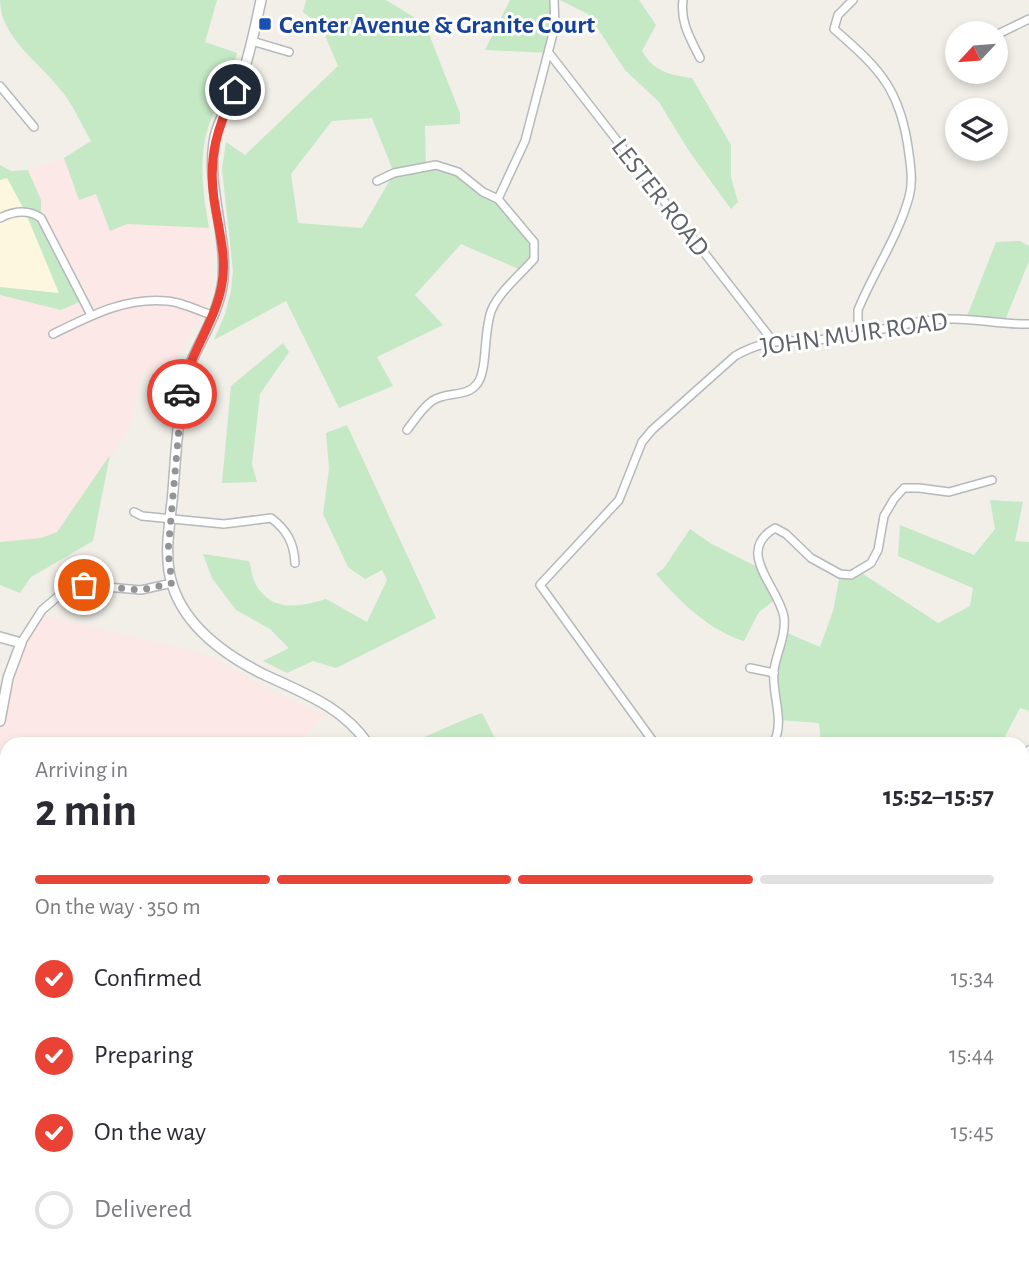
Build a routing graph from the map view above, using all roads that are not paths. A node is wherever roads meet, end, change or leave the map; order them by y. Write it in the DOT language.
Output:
graph roads {
  1 [pos="261,0"];
  2 [pos="554,0"];
  3 [pos="684,0"];
  4 [pos="853,0"];
  5 [pos="1029,19"];
  6 [pos="1008,29"];
  7 [pos="252,41"];
  8 [pos="289,52"];
  9 [pos="549,53"];
  10 [pos="700,58"];
  11 [pos="0,86"];
  12 [pos="34,127"];
  13 [pos="377,181"];
  14 [pos="498,199"];
  15 [pos="0,218"];
  16 [pos="91,315"];
  17 [pos="214,316"];
  18 [pos="1029,324"];
  19 [pos="863,333"];
  20 [pos="53,334"];
  21 [pos="772,340"];
  22 [pos="407,430"];
  23 [pos="992,480"];
  24 [pos="134,512"];
  25 [pos="170,520"];
  26 [pos="295,564"];
  27 [pos="172,583"];
  28 [pos="0,637"];
  29 [pos="21,643"];
  30 [pos="750,668"];
  31 [pos="774,673"];
  32 [pos="0,721"];
  33 [pos="364,737"];
  34 [pos="650,737"];
  35 [pos="775,737"];
  1 -- 7 [label="street"];
  2 -- 9 [label="street"];
  3 -- 10 [label="street"];
  4 -- 19 [label="street"];
  5 -- 6 [label="street"];
  7 -- 8 [label="street"];
  7 -- 17 [label="street"];
  9 -- 14 [label="street"];
  9 -- 21 [label="street, LESTER ROAD"];
  11 -- 12 [label="street"];
  13 -- 14 [label="street"];
  14 -- 22 [label="street"];
  15 -- 16 [label="street"];
  16 -- 17 [label="street"];
  16 -- 20 [label="street"];
  17 -- 25 [label="street"];
  18 -- 19 [label="street, JOHN MUIR ROAD"];
  19 -- 21 [label="street, JOHN MUIR ROAD"];
  21 -- 34 [label="street, JOHN MUIR ROAD"];
  23 -- 31 [label="street"];
  24 -- 25 [label="street"];
  25 -- 26 [label="street"];
  25 -- 27 [label="street"];
  27 -- 29 [label="street"];
  27 -- 33 [label="street"];
  28 -- 29 [label="street"];
  29 -- 32 [label="street"];
  30 -- 31 [label="street"];
  31 -- 35 [label="street"];
}
